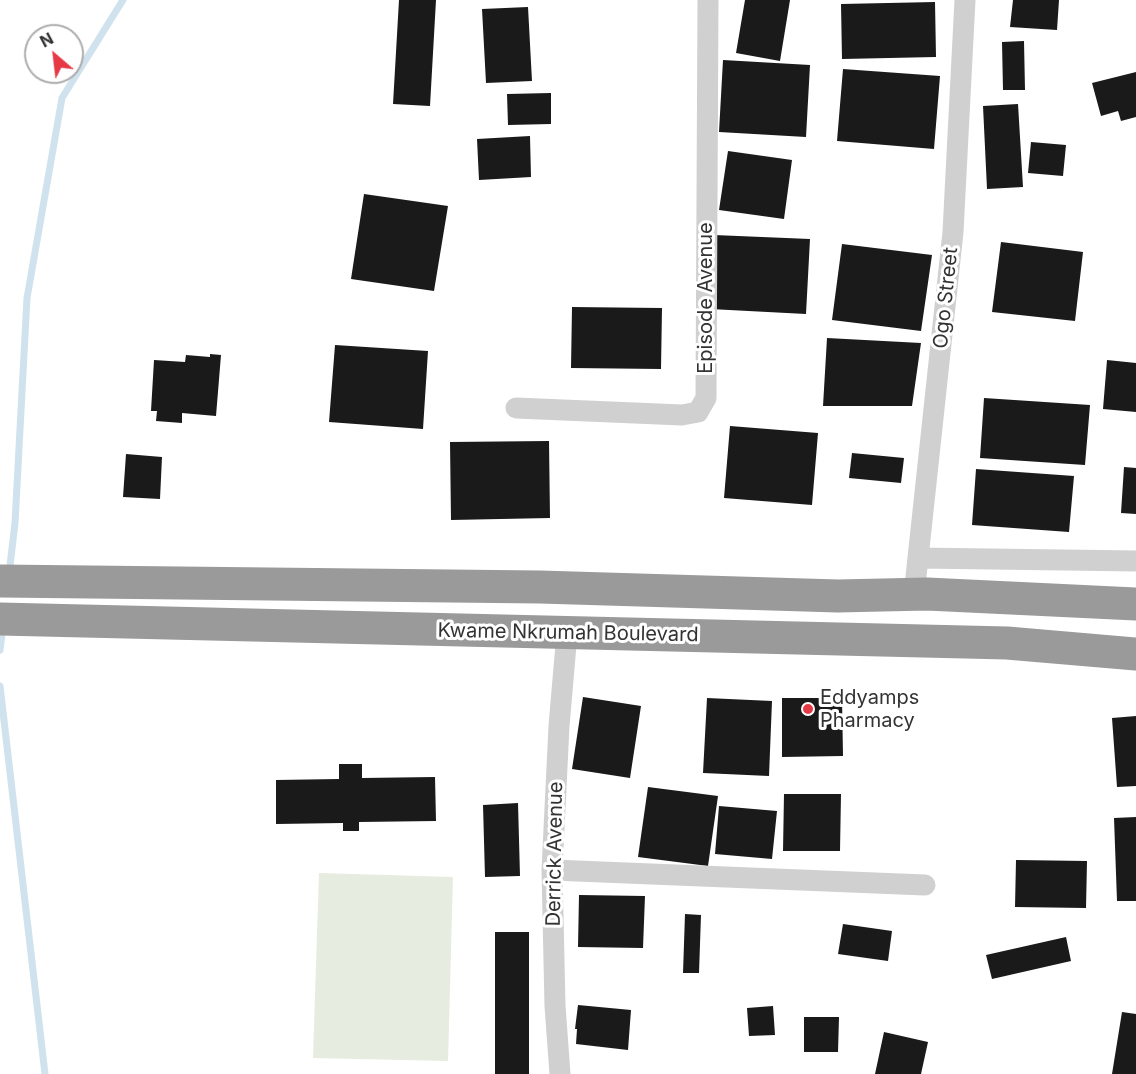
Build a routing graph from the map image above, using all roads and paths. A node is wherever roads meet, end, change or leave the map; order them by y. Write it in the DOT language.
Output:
graph roads {
  1 [pos="708,0"];
  2 [pos="965,0"];
  3 [pos="516,408"];
  4 [pos="918,558"];
  5 [pos="1136,561"];
  6 [pos="0,582"];
  7 [pos="914,595"];
  8 [pos="1136,604"];
  9 [pos="0,619"];
  10 [pos="567,633"];
  11 [pos="1136,654"];
  12 [pos="552,870"];
  13 [pos="925,885"];
  14 [pos="560,1074"];
  1 -- 3 [label="street, Episode Avenue"];
  2 -- 4 [label="street, Ogo Street"];
  4 -- 5 [label="street"];
  4 -- 7 [label="street, Ogo Street"];
  6 -- 7 [label="highway"];
  7 -- 8 [label="highway"];
  9 -- 10 [label="highway, Kwame Nkrumah Boulevard"];
  10 -- 11 [label="highway, Kwame Nkrumah Boulevard"];
  10 -- 12 [label="street, Derrick Avenue"];
  12 -- 13 [label="street"];
  12 -- 14 [label="street, Derrick Avenue"];
}
